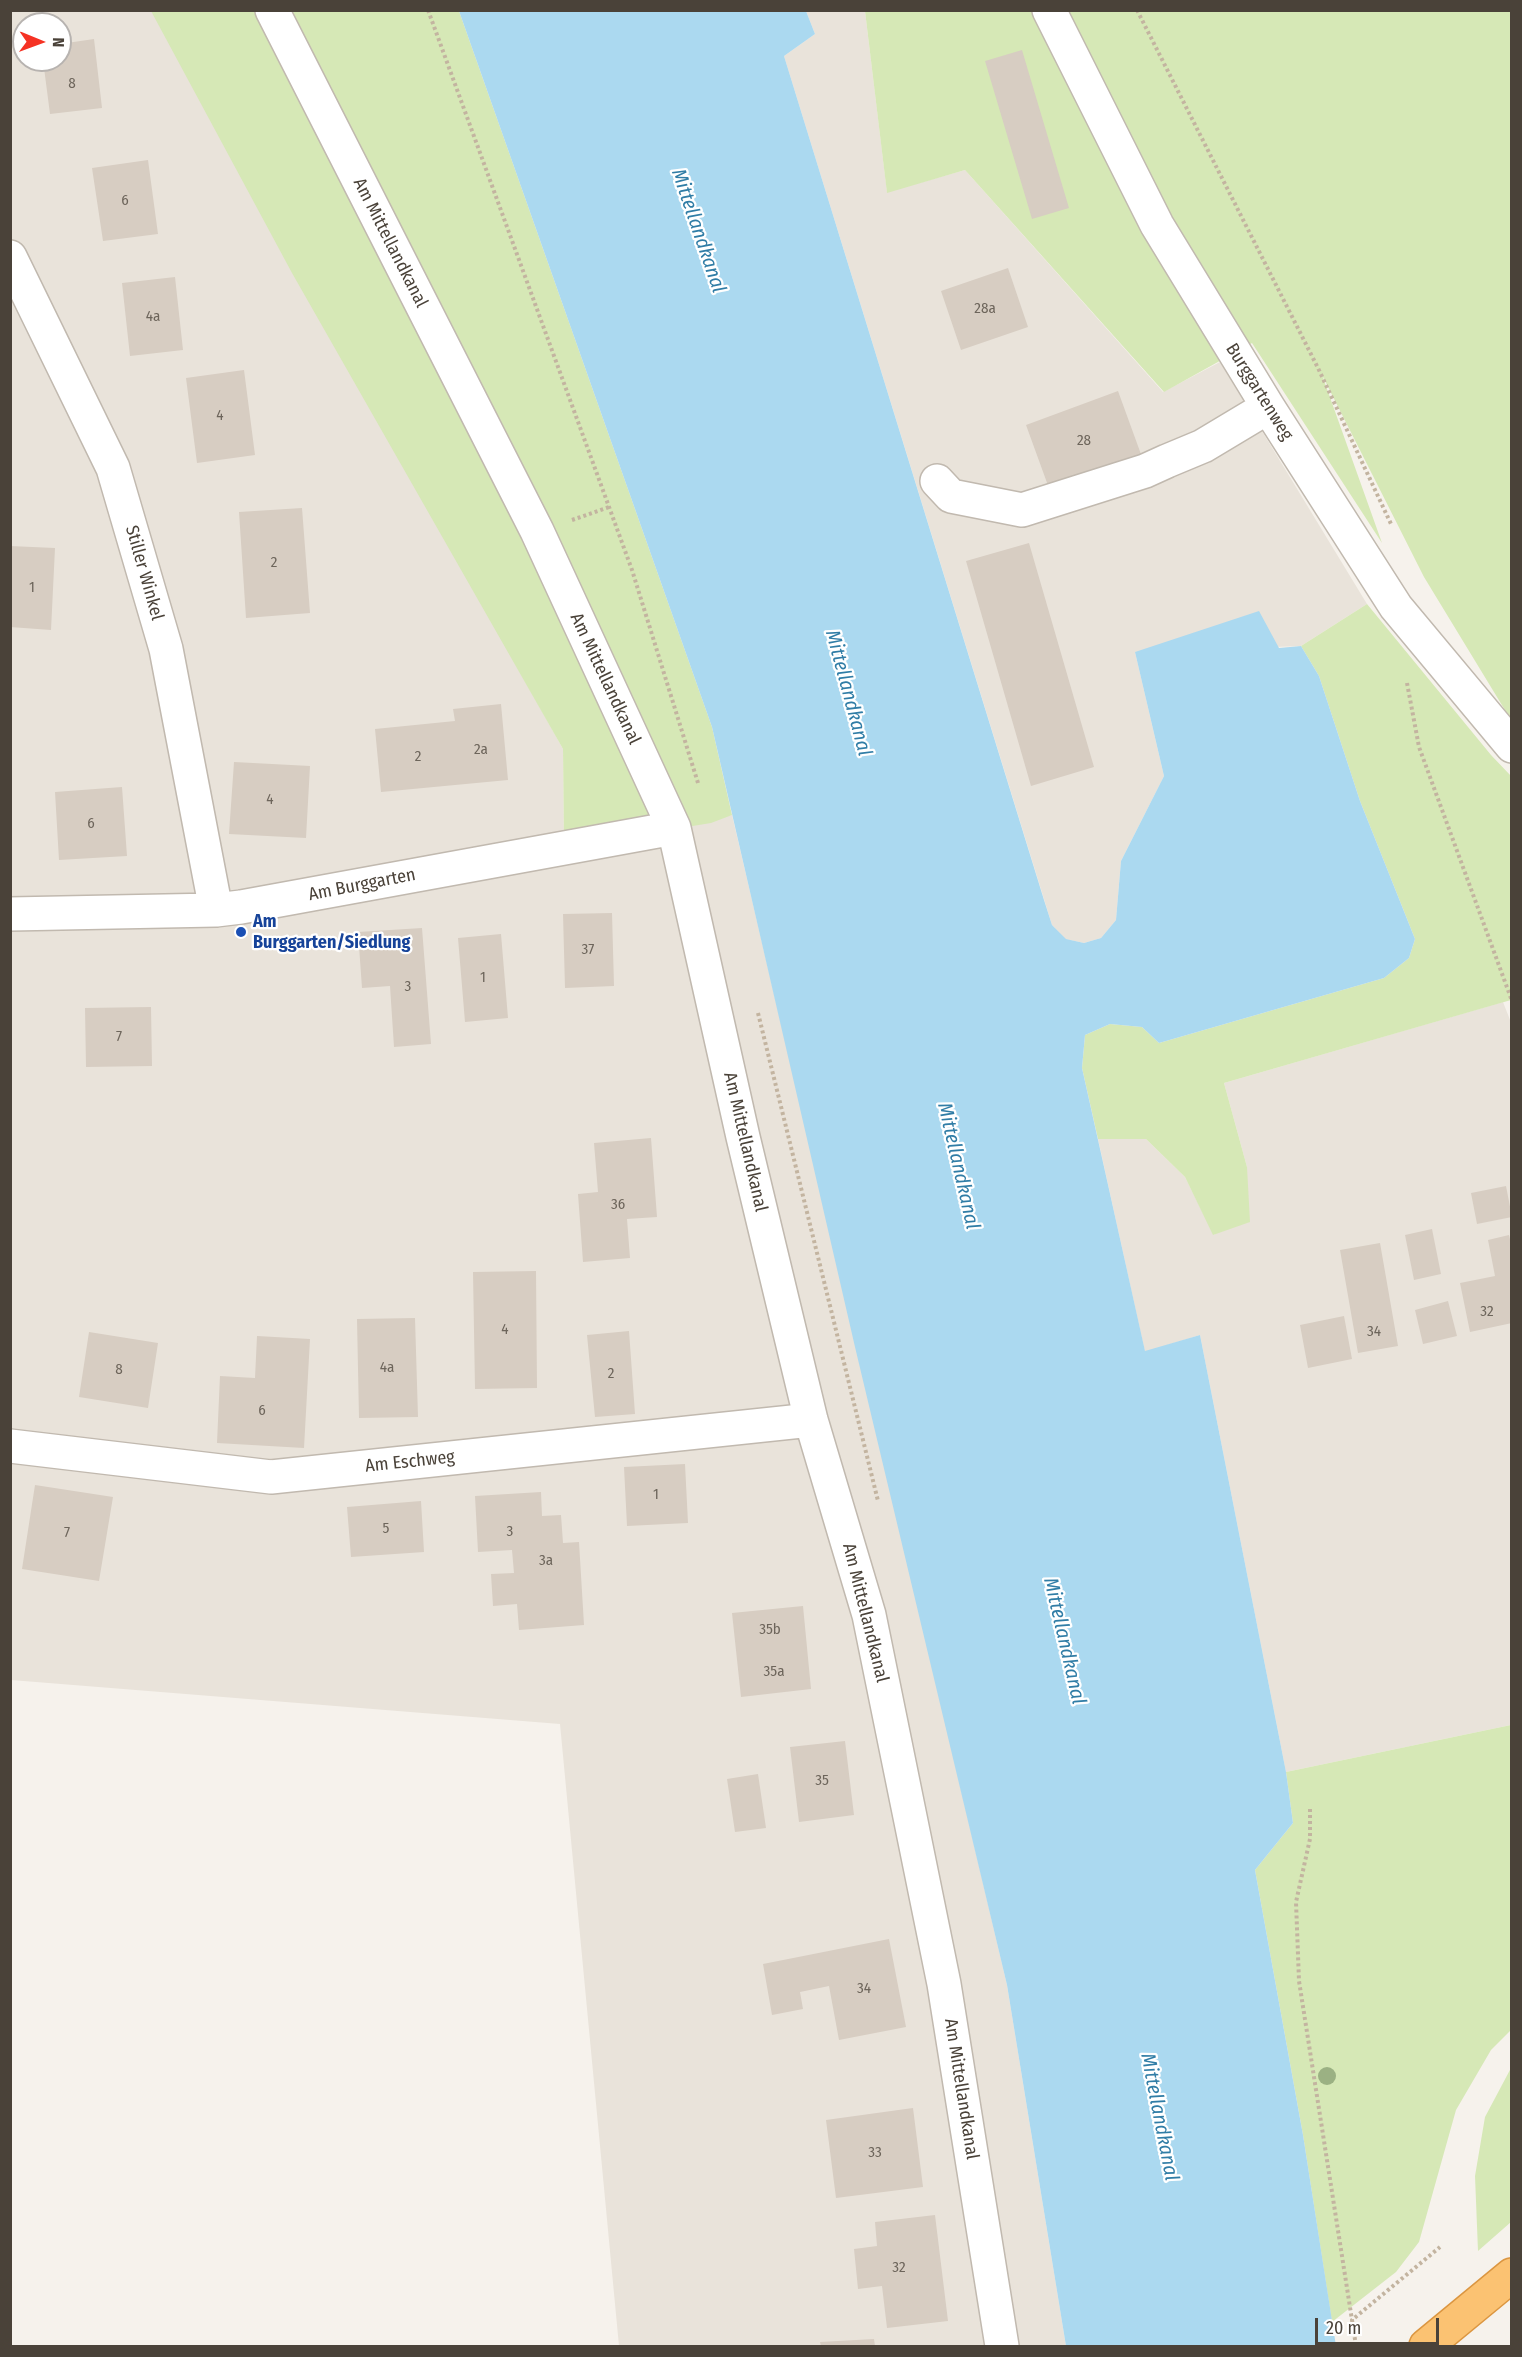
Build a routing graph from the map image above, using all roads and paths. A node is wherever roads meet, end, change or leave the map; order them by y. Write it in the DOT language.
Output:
graph roads {
  1 [pos="272,10"];
  2 [pos="1049,10"];
  3 [pos="1137,10"];
  4 [pos="10,257"];
  5 [pos="1268,407"];
  6 [pos="937,481"];
  7 [pos="1395,532"];
  8 [pos="1407,682"];
  9 [pos="1512,746"];
  10 [pos="674,828"];
  11 [pos="216,910"];
  12 [pos="10,914"];
  13 [pos="1512,1001"];
  14 [pos="811,1420"];
  15 [pos="10,1446"];
  16 [pos="1310,1809"];
  17 [pos="1440,2247"];
  18 [pos="1512,2275"];
  19 [pos="1352,2320"];
  20 [pos="1002,2346"];
  21 [pos="1356,2346"];
  22 [pos="1426,2346"];
  1 -- 10 [label="street, Am Mittellandkanal"];
  2 -- 5 [label="street, Burggartenweg"];
  3 -- 7 [label="path"];
  4 -- 11 [label="street, Stiller Winkel"];
  5 -- 6 [label="street"];
  5 -- 9 [label="street, Burggartenweg"];
  8 -- 13 [label="path"];
  10 -- 11 [label="street, Am Burggarten"];
  10 -- 14 [label="street, Am Mittellandkanal"];
  11 -- 12 [label="street, Am Burggarten"];
  14 -- 15 [label="street, Am Eschweg"];
  14 -- 20 [label="street, Am Mittellandkanal"];
  16 -- 19 [label="path"];
  17 -- 19 [label="path"];
  18 -- 22 [label="highway"];
  19 -- 21 [label="path"];
}
